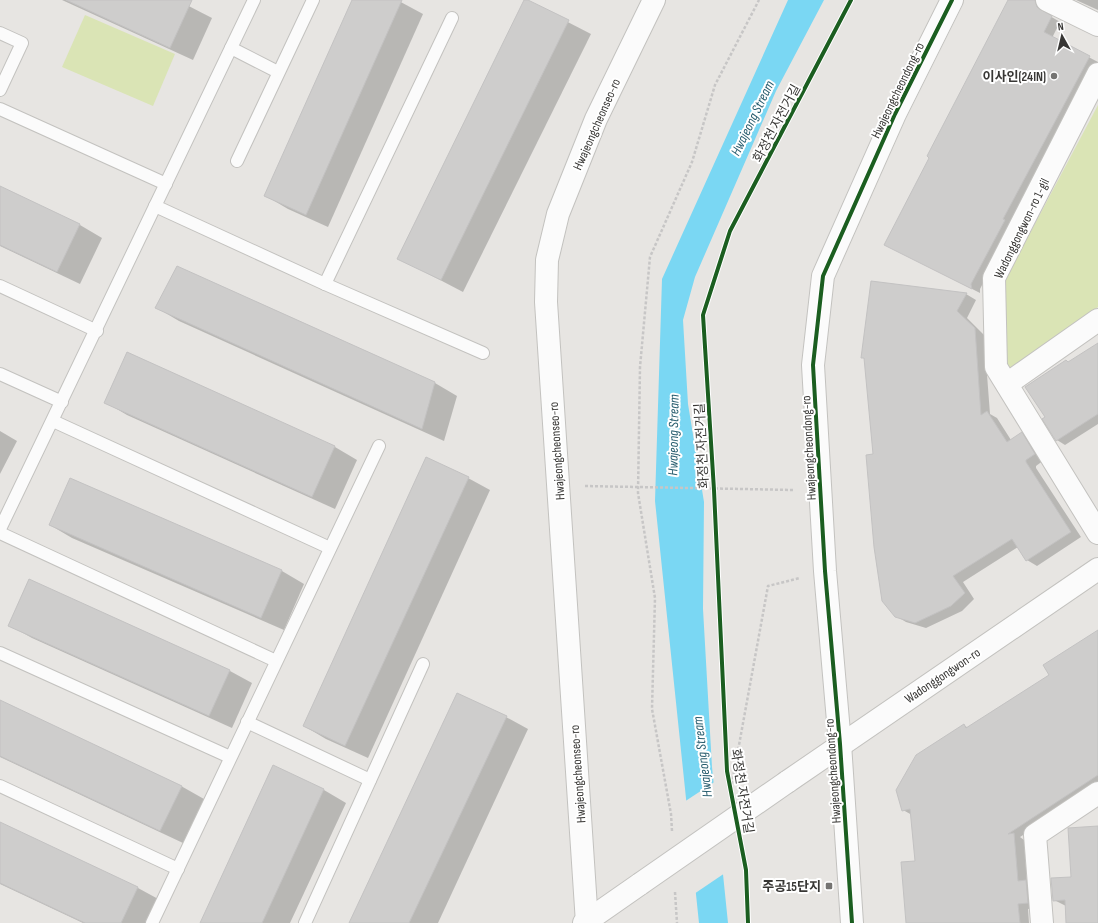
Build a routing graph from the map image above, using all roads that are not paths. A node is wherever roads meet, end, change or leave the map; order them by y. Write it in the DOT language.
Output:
graph roads {
  1 [pos="254,0"];
  2 [pos="313,0"];
  3 [pos="654,0"];
  4 [pos="952,0"];
  5 [pos="1047,0"];
  6 [pos="452,18"];
  7 [pos="1098,25"];
  8 [pos="0,33"];
  9 [pos="231,48"];
  10 [pos="278,72"];
  11 [pos="1098,74"];
  12 [pos="0,90"];
  13 [pos="0,109"];
  14 [pos="236,161"];
  15 [pos="166,184"];
  16 [pos="155,206"];
  17 [pos="325,284"];
  18 [pos="0,286"];
  19 [pos="1098,320"];
  20 [pos="97,331"];
  21 [pos="483,353"];
  22 [pos="0,374"];
  23 [pos="1006,384"];
  24 [pos="62,402"];
  25 [pos="53,421"];
  26 [pos="379,446"];
  27 [pos="0,529"];
  28 [pos="1098,532"];
  29 [pos="0,533"];
  30 [pos="330,548"];
  31 [pos="1098,569"];
  32 [pos="0,653"];
  33 [pos="276,661"];
  34 [pos="423,664"];
  35 [pos="247,722"];
  36 [pos="840,744"];
  37 [pos="230,757"];
  38 [pos="370,780"];
  39 [pos="0,786"];
  40 [pos="1098,793"];
  41 [pos="178,869"];
  42 [pos="586,922"];
  43 [pos="152,923"];
  44 [pos="305,923"];
  45 [pos="852,923"];
  46 [pos="1042,923"];
  1 -- 9 [label="lane"];
  2 -- 10 [label="lane"];
  3 -- 42 [label="street, Hwajeongcheonseo-ro"];
  4 -- 36 [label="street, Hwajeongcheondong-ro"];
  5 -- 7 [label="street"];
  6 -- 17 [label="lane"];
  8 -- 12 [label="lane"];
  9 -- 10 [label="lane"];
  9 -- 15 [label="lane"];
  10 -- 14 [label="lane"];
  11 -- 23 [label="street, Wadonggongwon-ro 1-gil"];
  13 -- 15 [label="lane"];
  15 -- 16 [label="lane"];
  16 -- 17 [label="lane"];
  16 -- 20 [label="lane"];
  17 -- 21 [label="lane"];
  18 -- 20 [label="lane"];
  19 -- 23 [label="street"];
  20 -- 24 [label="lane"];
  22 -- 24 [label="lane"];
  23 -- 28 [label="street, Wadonggongwon-ro 1-gil"];
  24 -- 25 [label="lane"];
  25 -- 27 [label="lane"];
  25 -- 30 [label="lane"];
  26 -- 30 [label="lane"];
  29 -- 33 [label="lane"];
  30 -- 33 [label="lane"];
  31 -- 36 [label="street, Wadonggongwon-ro"];
  32 -- 37 [label="lane"];
  33 -- 35 [label="lane"];
  34 -- 38 [label="lane"];
  35 -- 37 [label="lane"];
  35 -- 38 [label="lane"];
  36 -- 42 [label="street, Wadonggongwon-ro, bridge"];
  36 -- 45 [label="street, Hwajeongcheondong-ro"];
  37 -- 41 [label="lane"];
  38 -- 44 [label="lane"];
  39 -- 41 [label="lane"];
  40 -- 46 [label="street"];
  41 -- 43 [label="lane"];
}
